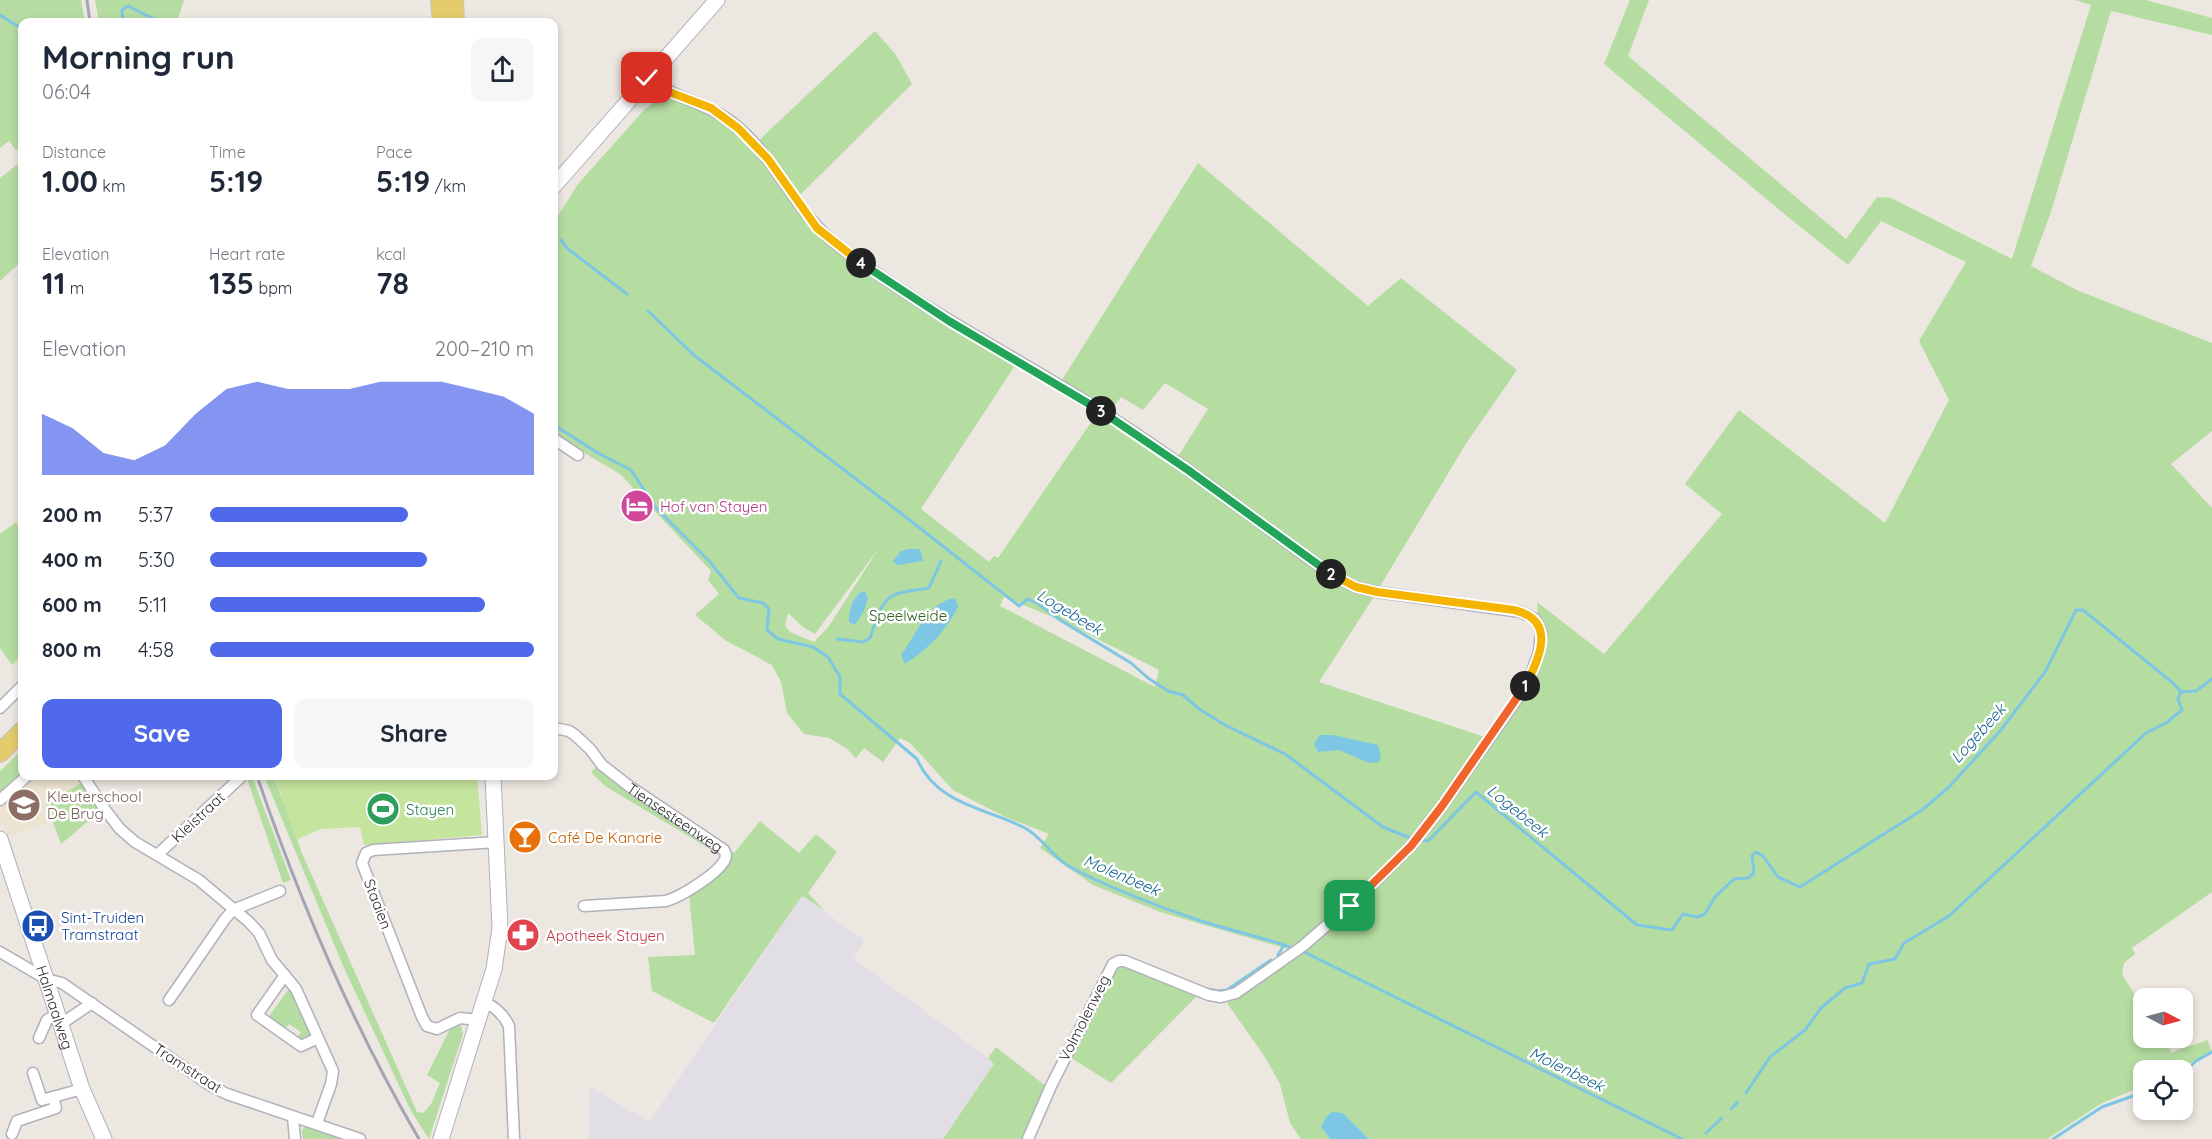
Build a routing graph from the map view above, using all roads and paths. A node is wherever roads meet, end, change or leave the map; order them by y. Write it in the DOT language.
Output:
graph roads {
  1 [pos="440,0"];
  2 [pos="454,0"];
  3 [pos="717,0"];
  4 [pos="442,18"];
  5 [pos="455,18"];
  6 [pos="647,78"];
  7 [pos="558,181"];
  8 [pos="558,442"];
  9 [pos="578,455"];
  10 [pos="18,690"];
  11 [pos="0,708"];
  12 [pos="558,729"];
  13 [pos="18,735"];
  14 [pos="0,753"];
  15 [pos="22,780"];
  16 [pos="89,780"];
  17 [pos="238,780"];
  18 [pos="494,780"];
  19 [pos="0,800"];
  20 [pos="0,839"];
  21 [pos="497,842"];
  22 [pos="156,855"];
  23 [pos="280,891"];
  24 [pos="584,906"];
  25 [pos="233,910"];
  26 [pos="0,952"];
  27 [pos="285,975"];
  28 [pos="46,979"];
  29 [pos="169,1000"];
  30 [pos="484,1002"];
  31 [pos="92,1003"];
  32 [pos="59,1018"];
  33 [pos="478,1020"];
  34 [pos="39,1038"];
  35 [pos="318,1038"];
  36 [pos="33,1073"];
  37 [pos="82,1089"];
  38 [pos="53,1097"];
  39 [pos="293,1117"];
  40 [pos="317,1123"];
  41 [pos="12,1134"];
  42 [pos="104,1139"];
  43 [pos="295,1139"];
  44 [pos="360,1139"];
  45 [pos="441,1139"];
  46 [pos="514,1139"];
  47 [pos="1029,1139"];
  1 -- 4 [label="main road"];
  2 -- 5 [label="main road"];
  3 -- 6 [label="street"];
  6 -- 7 [label="street"];
  6 -- 47 [label="street, Volmolenweg"];
  8 -- 9 [label="street"];
  10 -- 11 [label="street"];
  12 -- 24 [label="street, Tiensesteenweg"];
  13 -- 14 [label="main road"];
  15 -- 19 [label="street"];
  16 -- 22 [label="street"];
  17 -- 22 [label="street, Kleistraat"];
  18 -- 21 [label="street"];
  20 -- 28 [label="street, Halmaalweg"];
  21 -- 30 [label="street"];
  21 -- 33 [label="street, Staaien"];
  22 -- 25 [label="street"];
  23 -- 25 [label="street"];
  25 -- 27 [label="street"];
  25 -- 29 [label="street"];
  26 -- 28 [label="street, Tramstraat"];
  27 -- 35 [label="street"];
  27 -- 35 [label="street"];
  28 -- 31 [label="street, Tramstraat"];
  28 -- 32 [label="street, Halmaalweg"];
  30 -- 33 [label="street"];
  30 -- 46 [label="street"];
  31 -- 32 [label="street"];
  31 -- 39 [label="street, Tramstraat"];
  32 -- 34 [label="street"];
  32 -- 37 [label="street, Halmaalweg"];
  33 -- 45 [label="street"];
  35 -- 40 [label="street"];
  36 -- 38 [label="street"];
  37 -- 38 [label="street"];
  37 -- 42 [label="street, Halmaalweg"];
  38 -- 41 [label="street"];
  39 -- 40 [label="street, Tramstraat"];
  39 -- 43 [label="street"];
  40 -- 44 [label="street, Tramstraat"];
}
